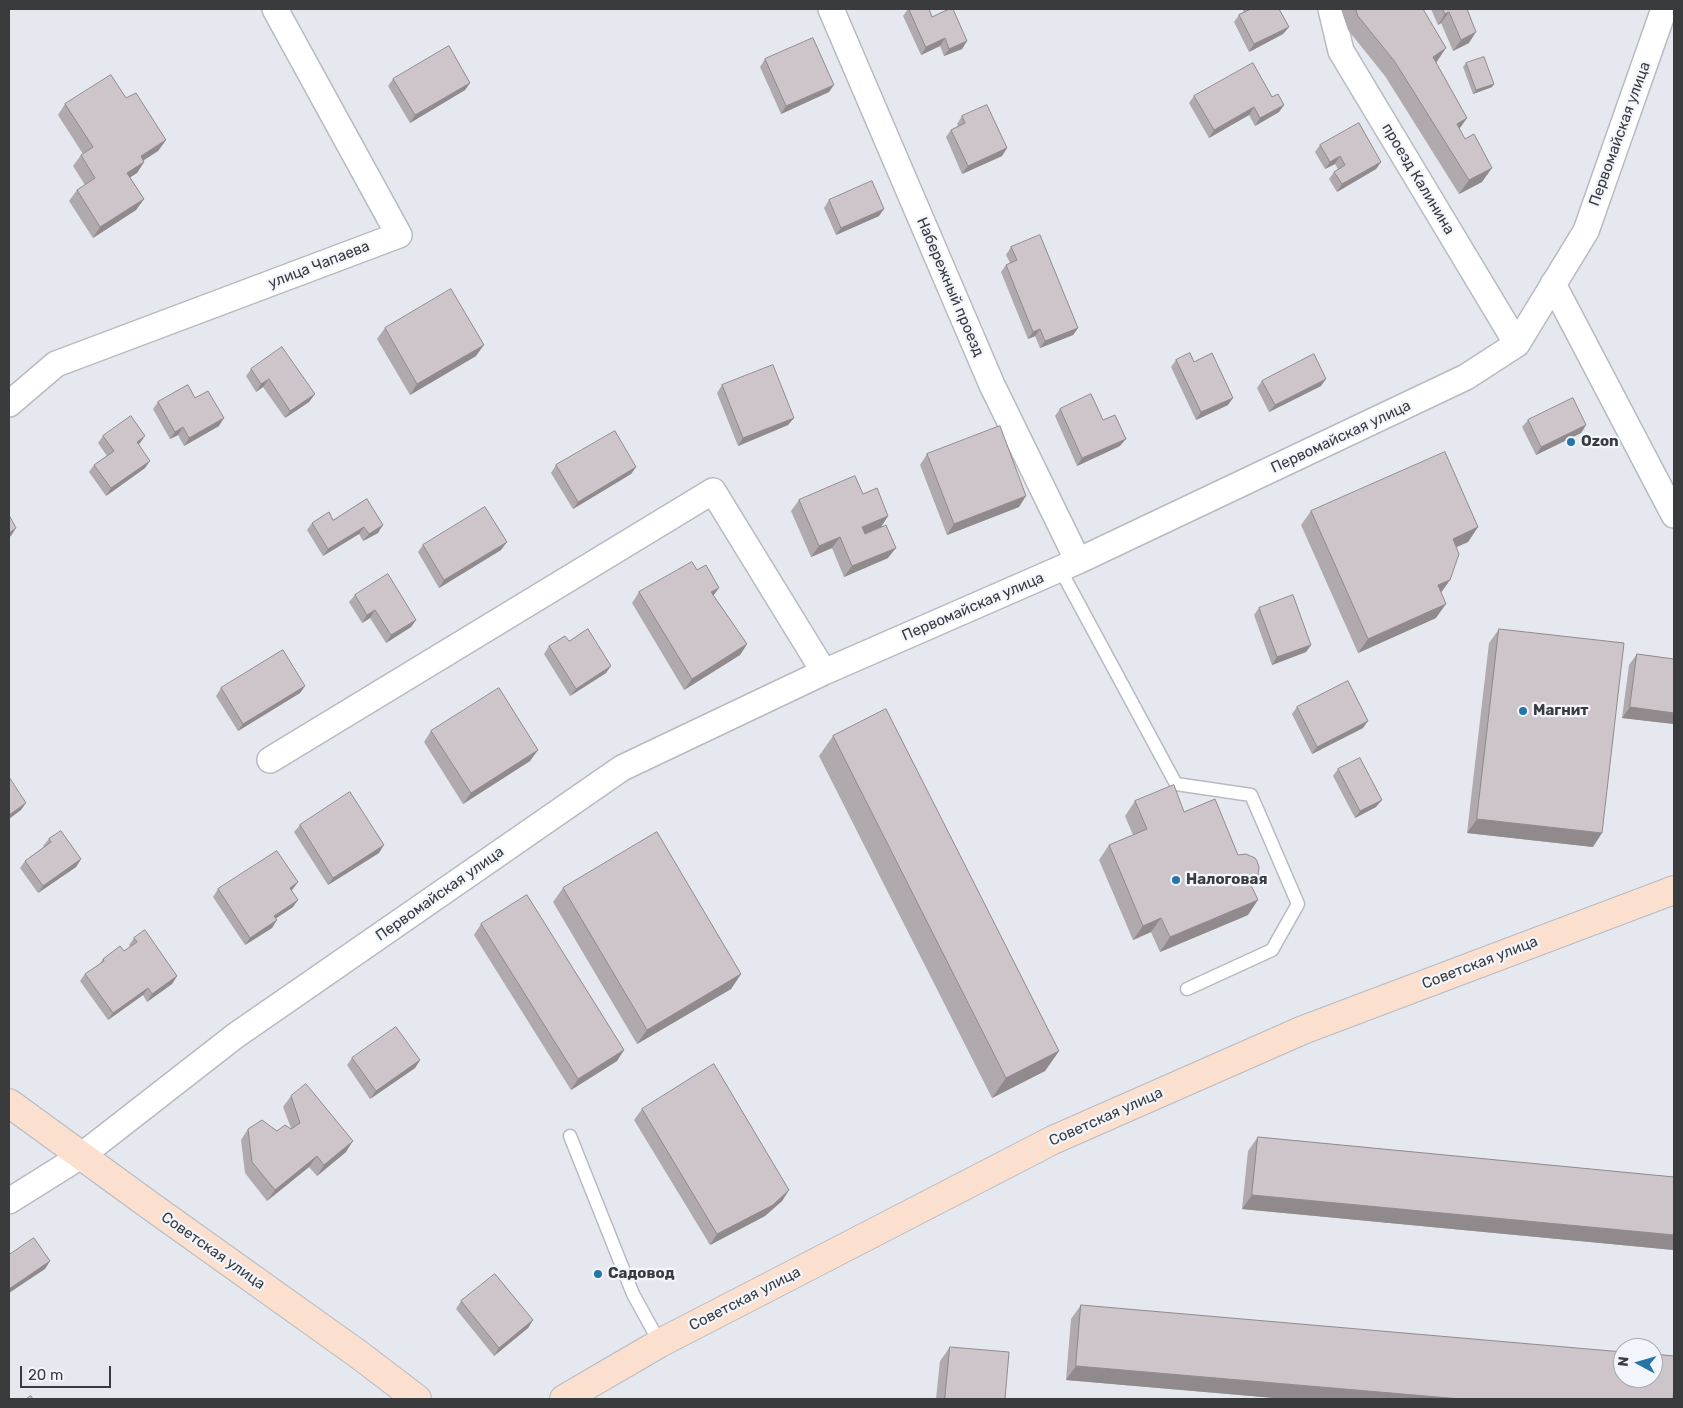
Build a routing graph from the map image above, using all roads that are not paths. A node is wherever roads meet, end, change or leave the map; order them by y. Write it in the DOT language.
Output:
graph roads {
  1 [pos="275,9"];
  2 [pos="831,9"];
  3 [pos="1331,9"];
  4 [pos="1664,9"];
  5 [pos="1553,284"];
  6 [pos="1517,344"];
  7 [pos="9,404"];
  8 [pos="1674,515"];
  9 [pos="1069,565"];
  10 [pos="824,672"];
  11 [pos="270,760"];
  12 [pos="1674,890"];
  13 [pos="1187,989"];
  14 [pos="9,1103"];
  15 [pos="570,1136"];
  16 [pos="80,1156"];
  17 [pos="9,1201"];
  18 [pos="660,1343"];
  19 [pos="417,1399"];
  20 [pos="564,1399"];
  1 -- 7 [label="street, улица Чапаева"];
  2 -- 9 [label="street, Набережный проезд"];
  3 -- 6 [label="street, проезд Калинина"];
  4 -- 5 [label="street, Первомайская улица"];
  5 -- 6 [label="street, Первомайская улица"];
  5 -- 8 [label="street"];
  6 -- 9 [label="street, Первомайская улица"];
  9 -- 10 [label="street, Первомайская улица"];
  9 -- 13 [label="lane"];
  10 -- 11 [label="street"];
  10 -- 16 [label="street, Первомайская улица"];
  12 -- 18 [label="main road, Советская улица"];
  14 -- 16 [label="main road, Советская улица"];
  15 -- 18 [label="lane"];
  16 -- 17 [label="street, Первомайская улица"];
  16 -- 19 [label="main road, Советская улица"];
  18 -- 20 [label="main road, Советская улица"];
}
